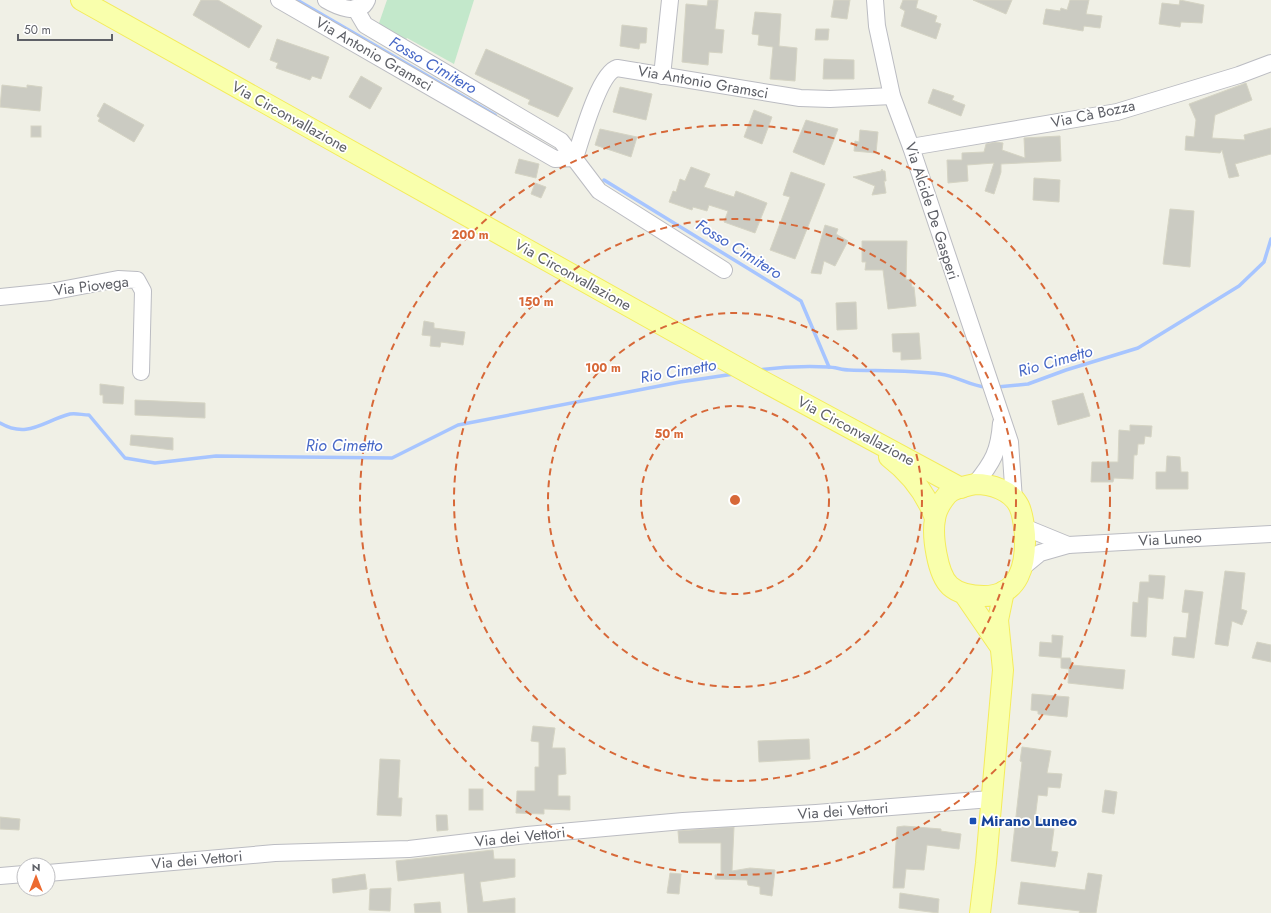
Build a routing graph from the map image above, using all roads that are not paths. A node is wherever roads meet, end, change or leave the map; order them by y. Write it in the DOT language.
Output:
graph roads {
  1 [pos="81,0"];
  2 [pos="279,0"];
  3 [pos="326,0"];
  4 [pos="670,0"];
  5 [pos="875,0"];
  6 [pos="361,4"];
  7 [pos="1271,62"];
  8 [pos="662,76"];
  9 [pos="892,96"];
  10 [pos="911,148"];
  11 [pos="575,158"];
  12 [pos="724,270"];
  13 [pos="0,297"];
  14 [pos="141,372"];
  15 [pos="1001,419"];
  16 [pos="861,435"];
  17 [pos="968,486"];
  18 [pos="1014,500"];
  19 [pos="935,518"];
  20 [pos="1024,527"];
  21 [pos="1271,534"];
  22 [pos="1068,545"];
  23 [pos="1023,567"];
  24 [pos="1004,591"];
  25 [pos="964,594"];
  26 [pos="1000,646"];
  27 [pos="991,799"];
  28 [pos="56,872"];
  29 [pos="16,875"];
  30 [pos="0,876"];
  31 [pos="980,913"];
  1 -- 16 [label="main road, Via Circonvallazione"];
  2 -- 11 [label="street, Via Antonio Gramsci"];
  3 -- 6 [label="street"];
  4 -- 8 [label="street"];
  5 -- 9 [label="street, Via Alcide De Gasperi"];
  6 -- 11 [label="street, Via Antonio Gramsci"];
  7 -- 10 [label="street, Via Cà Bozza"];
  8 -- 9 [label="street, Via Antonio Gramsci"];
  8 -- 11 [label="street, Via Antonio Gramsci"];
  9 -- 10 [label="street, Via Alcide De Gasperi"];
  10 -- 15 [label="street, Via Alcide De Gasperi"];
  11 -- 12 [label="street"];
  13 -- 14 [label="street, Via Piovega"];
  15 -- 17 [label="street"];
  15 -- 18 [label="street"];
  16 -- 17 [label="main road, Via Circonvallazione"];
  16 -- 19 [label="main road"];
  17 -- 18 [label="main road"];
  17 -- 19 [label="main road"];
  18 -- 20 [label="main road"];
  19 -- 25 [label="main road"];
  20 -- 22 [label="street"];
  20 -- 23 [label="main road"];
  21 -- 22 [label="street, Via Luneo"];
  22 -- 23 [label="street"];
  23 -- 24 [label="main road"];
  24 -- 25 [label="main road"];
  24 -- 26 [label="main road"];
  25 -- 26 [label="main road"];
  26 -- 27 [label="main road"];
  27 -- 28 [label="street, Via dei Vettori"];
  27 -- 31 [label="main road"];
  29 -- 30 [label="street"];
}
